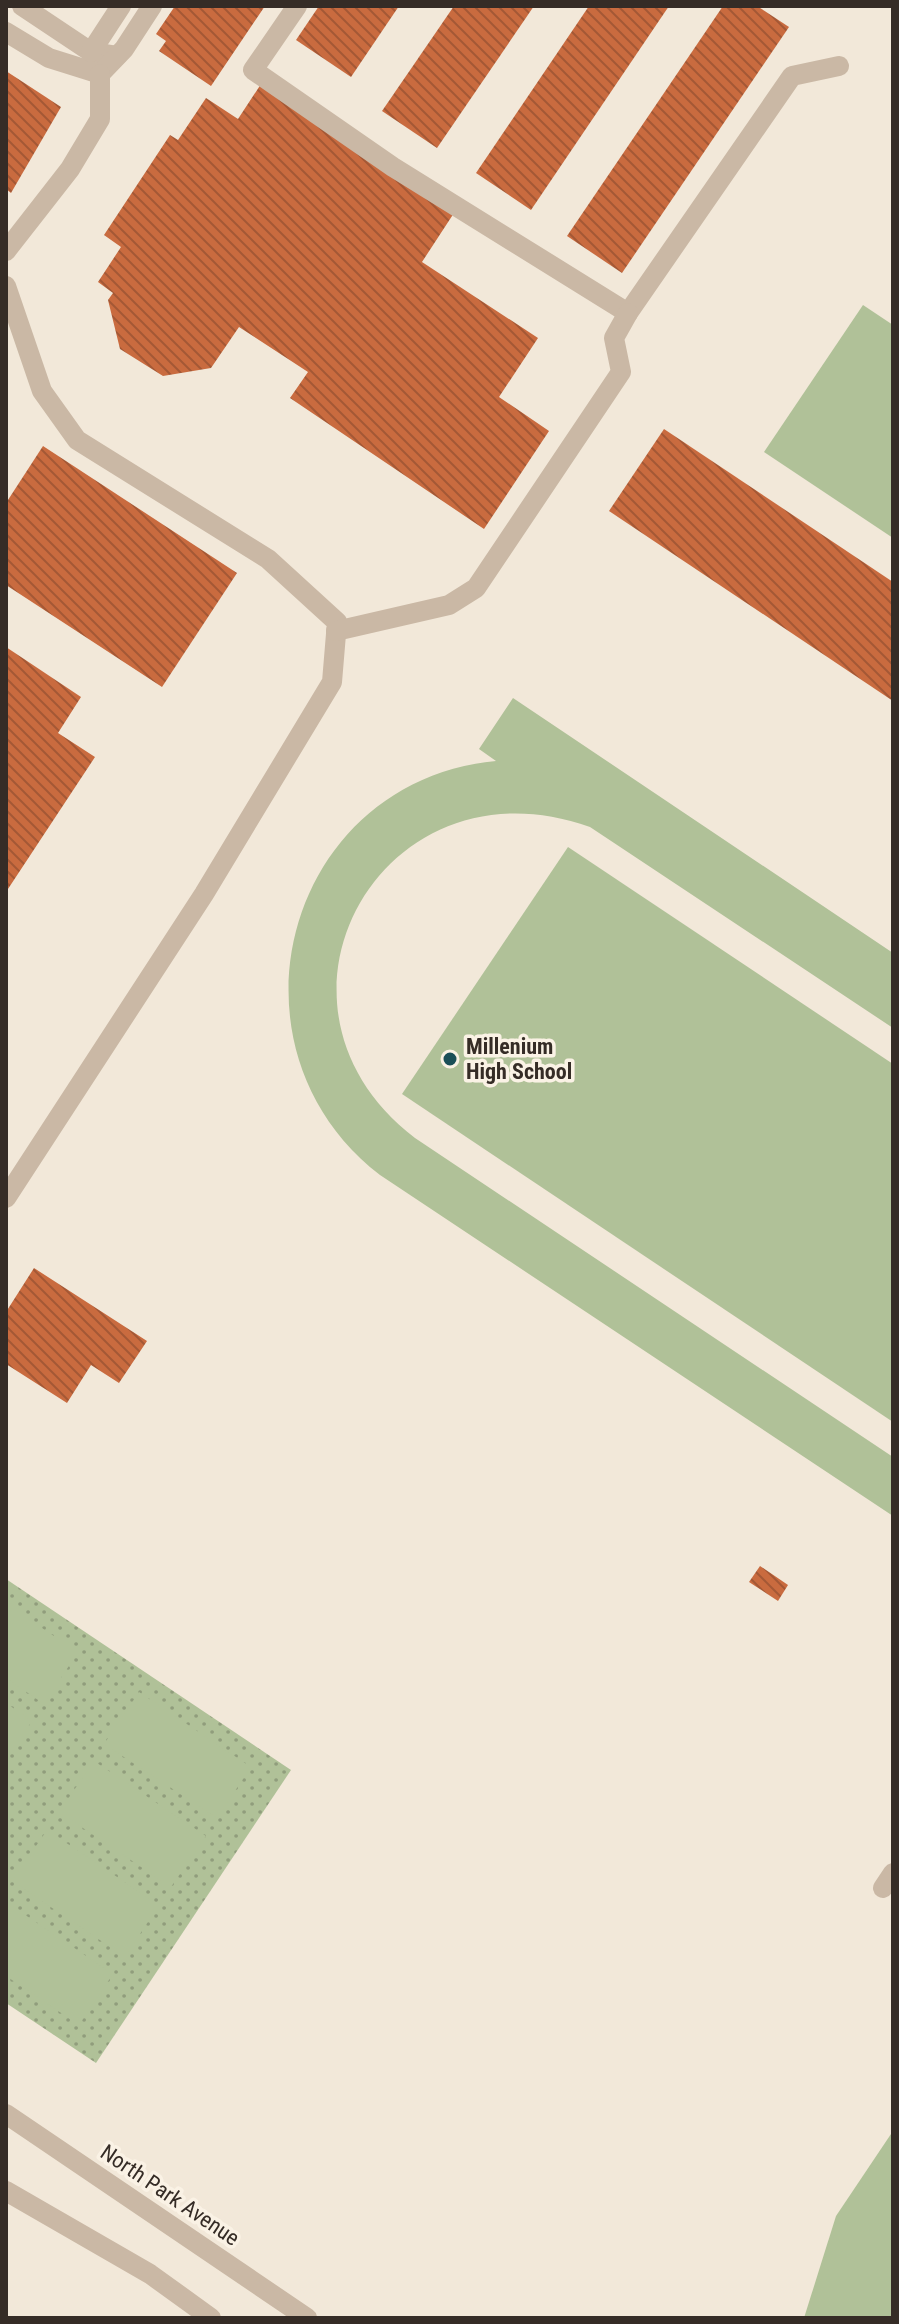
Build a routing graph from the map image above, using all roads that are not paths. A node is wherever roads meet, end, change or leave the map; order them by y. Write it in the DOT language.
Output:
graph roads {
  1 [pos="22,6"];
  2 [pos="121,6"];
  3 [pos="152,6"];
  4 [pos="297,6"];
  5 [pos="6,32"];
  6 [pos="91,52"];
  7 [pos="117,56"];
  8 [pos="839,66"];
  9 [pos="100,74"];
  10 [pos="6,251"];
  11 [pos="6,286"];
  12 [pos="628,313"];
  13 [pos="336,631"];
  14 [pos="6,1198"];
  15 [pos="6,2114"];
  16 [pos="6,2191"];
  17 [pos="211,2318"];
  18 [pos="307,2318"];
  1 -- 6 [label="street"];
  2 -- 6 [label="street"];
  3 -- 7 [label="street"];
  4 -- 12 [label="street"];
  5 -- 9 [label="street"];
  6 -- 7 [label="street"];
  7 -- 9 [label="street"];
  8 -- 12 [label="street"];
  9 -- 10 [label="street"];
  11 -- 13 [label="street"];
  12 -- 13 [label="street"];
  13 -- 14 [label="street"];
  15 -- 18 [label="street, North Park Avenue"];
  16 -- 17 [label="street"];
}
